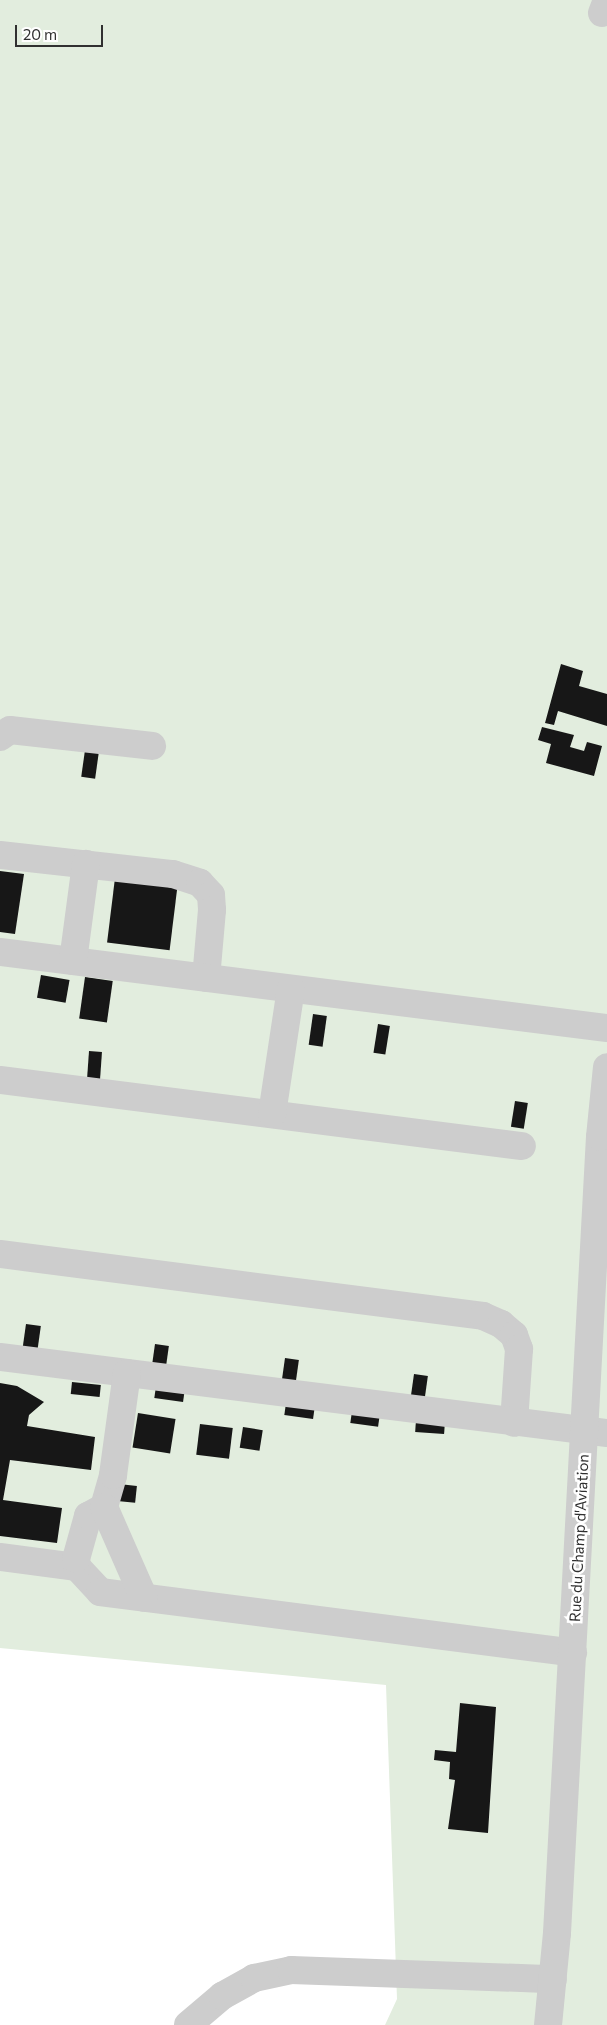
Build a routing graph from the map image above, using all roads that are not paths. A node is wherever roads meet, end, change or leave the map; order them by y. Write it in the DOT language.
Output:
graph roads {
  1 [pos="0,737"];
  2 [pos="152,746"];
  3 [pos="0,855"];
  4 [pos="86,864"];
  5 [pos="0,952"];
  6 [pos="74,961"];
  7 [pos="206,978"];
  8 [pos="291,989"];
  9 [pos="607,1028"];
  10 [pos="607,1067"];
  11 [pos="0,1080"];
  12 [pos="272,1114"];
  13 [pos="522,1146"];
  14 [pos="0,1254"];
  15 [pos="0,1356"];
  16 [pos="127,1373"];
  17 [pos="521,1423"];
  18 [pos="596,1432"];
  19 [pos="104,1507"];
  20 [pos="0,1557"];
  21 [pos="77,1567"];
  22 [pos="144,1598"];
  23 [pos="573,1654"];
  24 [pos="553,1979"];
  25 [pos="548,2020"];
  26 [pos="188,2025"];
  1 -- 2 [label="street"];
  3 -- 4 [label="street"];
  4 -- 6 [label="street"];
  4 -- 7 [label="street"];
  5 -- 6 [label="street"];
  6 -- 7 [label="street"];
  7 -- 8 [label="street"];
  8 -- 9 [label="street"];
  8 -- 12 [label="street"];
  10 -- 18 [label="street, Rue du Champ d'Aviation"];
  11 -- 12 [label="street"];
  12 -- 13 [label="street"];
  14 -- 17 [label="street"];
  15 -- 16 [label="street"];
  16 -- 17 [label="street"];
  16 -- 19 [label="street"];
  17 -- 18 [label="street"];
  18 -- 23 [label="street, Rue du Champ d'Aviation"];
  19 -- 21 [label="street"];
  19 -- 22 [label="street"];
  20 -- 21 [label="street"];
  21 -- 22 [label="street"];
  22 -- 23 [label="street"];
  23 -- 24 [label="street, Rue du Champ d'Aviation"];
  24 -- 25 [label="street, Rue du Champ d'Aviation"];
  24 -- 26 [label="street"];
}
